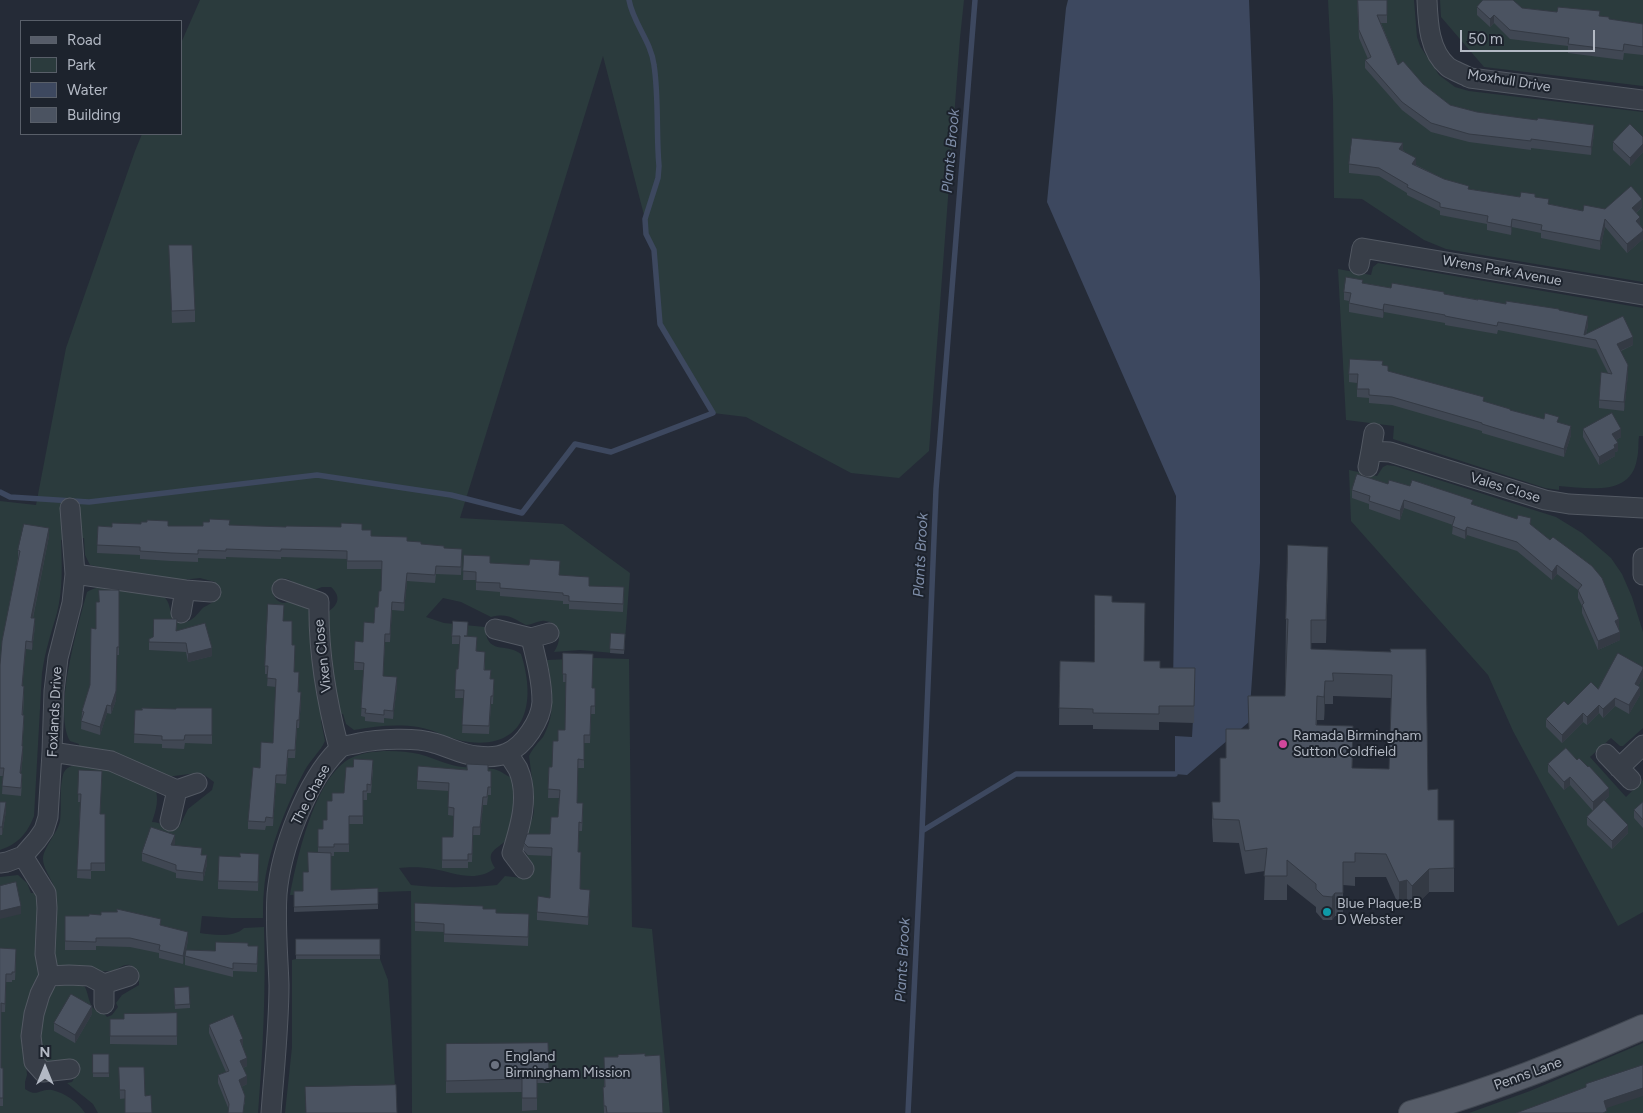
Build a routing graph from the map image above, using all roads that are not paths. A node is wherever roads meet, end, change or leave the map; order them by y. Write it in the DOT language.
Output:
graph roads {
  1 [pos="1427,0"];
  2 [pos="1643,100"];
  3 [pos="1362,248"];
  4 [pos="1643,295"];
  5 [pos="1371,450"];
  6 [pos="70,508"];
  7 [pos="1643,508"];
  8 [pos="1643,558"];
  9 [pos="75,574"];
  10 [pos="1643,576"];
  11 [pos="185,590"];
  12 [pos="282,590"];
  13 [pos="211,592"];
  14 [pos="181,613"];
  15 [pos="495,629"];
  16 [pos="1643,745"];
  17 [pos="340,748"];
  18 [pos="52,752"];
  19 [pos="507,753"];
  20 [pos="1619,767"];
  21 [pos="197,783"];
  22 [pos="177,790"];
  23 [pos="170,820"];
  24 [pos="23,856"];
  25 [pos="0,863"];
  26 [pos="524,869"];
  27 [pos="49,976"];
  28 [pos="129,976"];
  29 [pos="104,984"];
  30 [pos="104,1004"];
  31 [pos="1643,1027"];
  32 [pos="70,1069"];
  33 [pos="271,1113"];
  34 [pos="1411,1113"];
  1 -- 2 [label="street, Moxhull Drive"];
  3 -- 4 [label="street, Wrens Park Avenue"];
  5 -- 7 [label="street, Vales Close"];
  6 -- 9 [label="street, Foxlands Drive"];
  8 -- 10 [label="street"];
  9 -- 11 [label="street"];
  9 -- 18 [label="street, Foxlands Drive"];
  11 -- 13 [label="street"];
  11 -- 14 [label="street"];
  12 -- 17 [label="street, Vixen Close"];
  15 -- 19 [label="street"];
  16 -- 20 [label="street"];
  17 -- 19 [label="street"];
  17 -- 33 [label="street, The Chase"];
  18 -- 22 [label="street"];
  18 -- 24 [label="street, Foxlands Drive"];
  19 -- 26 [label="street"];
  21 -- 22 [label="street"];
  22 -- 23 [label="street"];
  24 -- 25 [label="street"];
  24 -- 27 [label="street"];
  27 -- 29 [label="street"];
  27 -- 32 [label="street"];
  28 -- 29 [label="street"];
  29 -- 30 [label="street"];
  31 -- 34 [label="main road, Penns Lane"];
}
